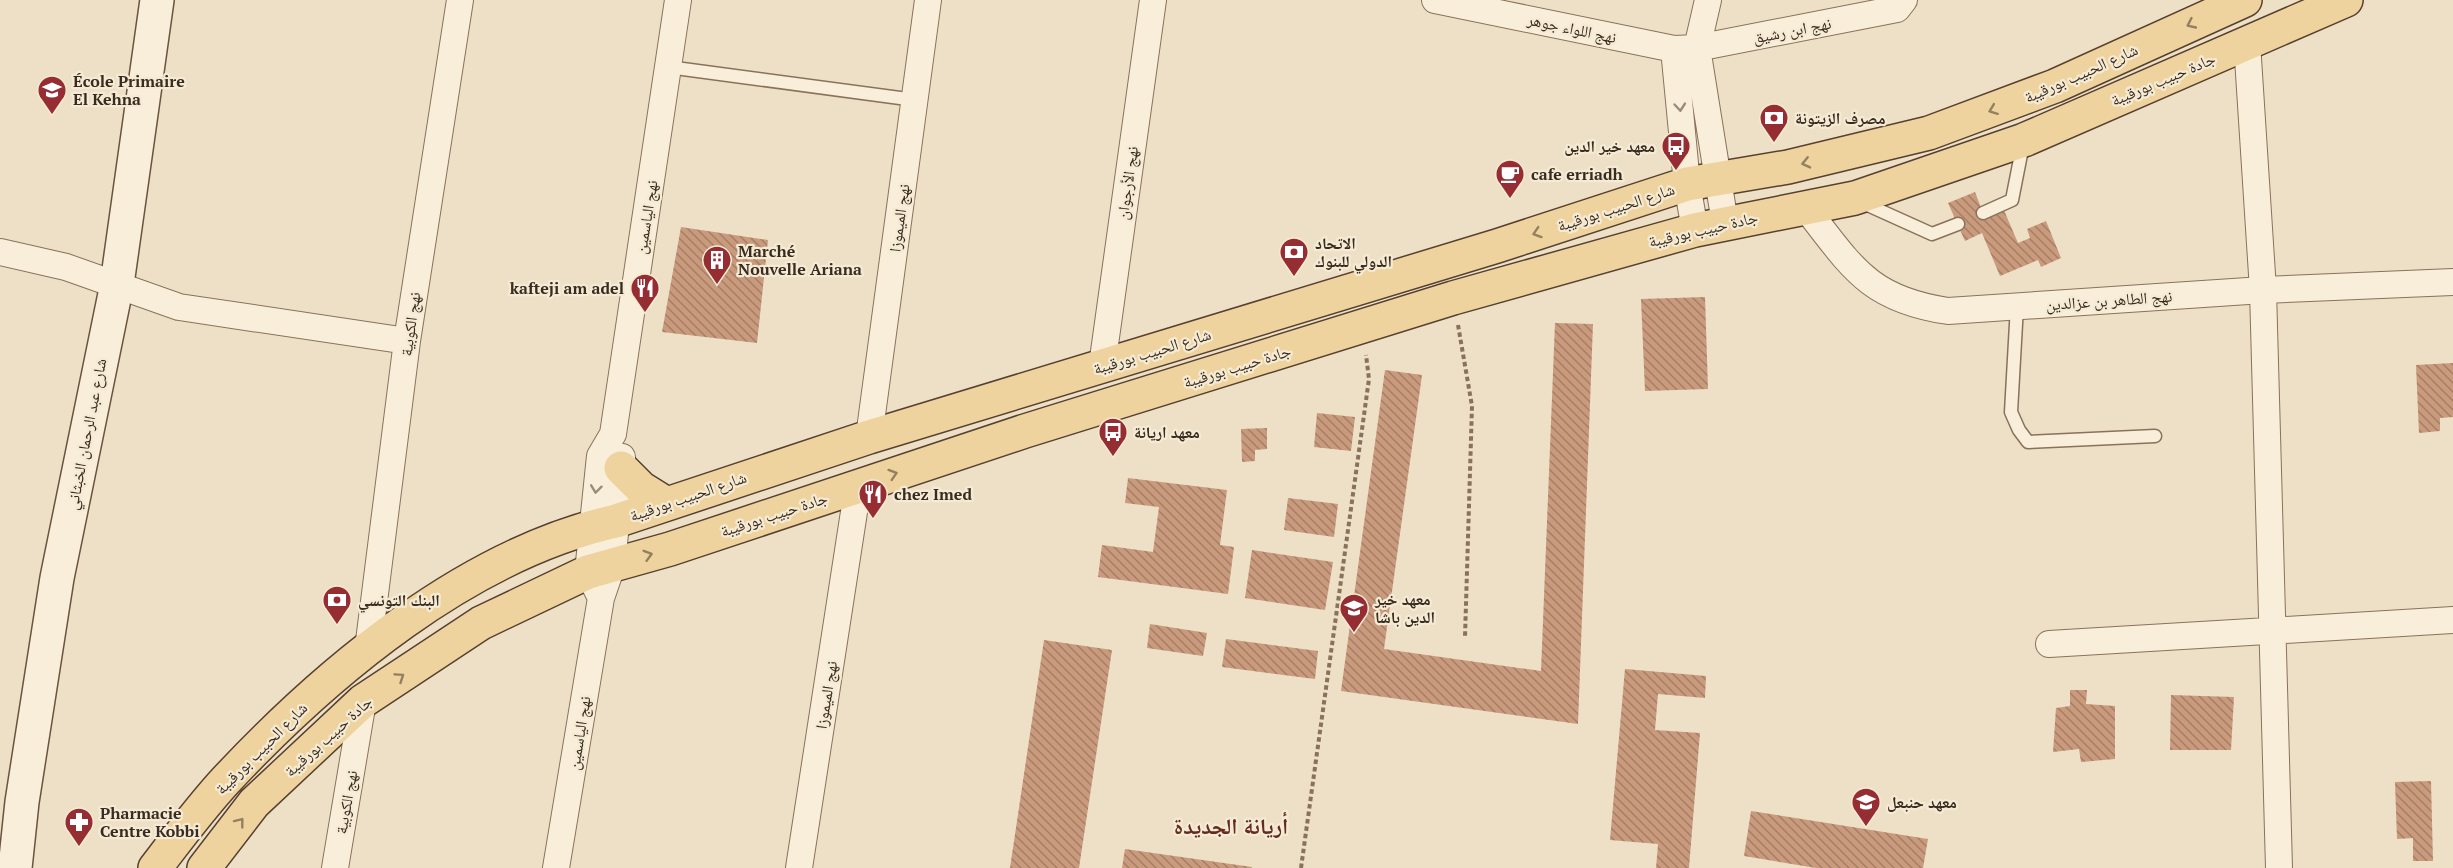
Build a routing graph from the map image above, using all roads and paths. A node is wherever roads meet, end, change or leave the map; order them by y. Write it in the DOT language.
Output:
graph roads {
  1 [pos="157,0"];
  2 [pos="460,0"];
  3 [pos="678,0"];
  4 [pos="928,0"];
  5 [pos="1153,0"];
  6 [pos="1435,0"];
  7 [pos="1708,0"];
  8 [pos="1904,0"];
  9 [pos="2245,0"];
  10 [pos="2346,0"];
  11 [pos="1512,8"];
  12 [pos="2247,43"];
  13 [pos="1686,49"];
  14 [pos="668,67"];
  15 [pos="915,100"];
  16 [pos="2024,140"];
  17 [pos="1702,182"];
  18 [pos="1855,198"];
  19 [pos="1805,207"];
  20 [pos="1983,213"];
  21 [pos="1958,224"];
  22 [pos="1710,226"];
  23 [pos="0,252"];
  24 [pos="2453,282"];
  25 [pos="117,284"];
  26 [pos="2263,291"];
  27 [pos="1453,298"];
  28 [pos="2017,306"];
  29 [pos="1360,328"];
  30 [pos="407,341"];
  31 [pos="1102,366"];
  32 [pos="613,434"];
  33 [pos="869,436"];
  34 [pos="2155,436"];
  35 [pos="621,468"];
  36 [pos="858,486"];
  37 [pos="665,503"];
  38 [pos="603,524"];
  39 [pos="600,579"];
  40 [pos="2453,620"];
  41 [pos="2272,630"];
  42 [pos="1465,637"];
  43 [pos="2049,644"];
  44 [pos="368,649"];
  45 [pos="363,701"];
  46 [pos="15,868"];
  47 [pos="154,868"];
  48 [pos="204,868"];
  49 [pos="335,868"];
  50 [pos="556,868"];
  51 [pos="799,868"];
  52 [pos="1301,868"];
  53 [pos="2279,868"];
  1 -- 25 [label="main road, شارع عبد الرحمان الخبثاني"];
  2 -- 30 [label="street, نهج الكوبية"];
  3 -- 14 [label="street, نهج الياسمين"];
  4 -- 15 [label="street, نهج الميموزا"];
  5 -- 31 [label="street, نهج الأرجوان"];
  6 -- 11 [label="street, نهج اللواء جوهر"];
  7 -- 13 [label="street"];
  8 -- 13 [label="street, نهج ابن رشيق"];
  9 -- 17 [label="main road, شارع الحبيب بورقيبة, one-way"];
  10 -- 12 [label="main road, جادة حبيب بورقيبة"];
  11 -- 13 [label="street, نهج اللواء جوهر"];
  12 -- 16 [label="main road, جادة حبيب بورقيبة"];
  12 -- 26 [label="street"];
  13 -- 17 [label="street"];
  14 -- 15 [label="lane"];
  14 -- 32 [label="street, نهج الياسمين"];
  15 -- 33 [label="street, نهج الميموزا"];
  16 -- 18 [label="main road, جادة حبيب بورقيبة"];
  16 -- 20 [label="lane"];
  17 -- 22 [label="street"];
  17 -- 31 [label="main road, شارع الحبيب بورقيبة, one-way"];
  18 -- 19 [label="main road, جادة حبيب بورقيبة"];
  18 -- 21 [label="lane"];
  19 -- 22 [label="main road, جادة حبيب بورقيبة"];
  19 -- 28 [label="street, نهج الطاهر بن عزالدين"];
  22 -- 27 [label="main road, جادة حبيب بورقيبة"];
  23 -- 25 [label="street"];
  24 -- 26 [label="street, نهج الطاهر بن عزالدين"];
  25 -- 30 [label="street"];
  25 -- 46 [label="main road, شارع عبد الرحمان الخبثاني"];
  26 -- 28 [label="street, نهج الطاهر بن عزالدين"];
  26 -- 41 [label="street"];
  27 -- 29 [label="main road, جادة حبيب بورقيبة"];
  27 -- 42 [label="path"];
  28 -- 34 [label="lane"];
  36 -- 29 [label="main road, جادة حبيب بورقيبة, one-way"];
  29 -- 52 [label="path"];
  30 -- 44 [label="street, نهج الكوبية"];
  31 -- 33 [label="main road, شارع الحبيب بورقيبة"];
  32 -- 35 [label="street, نهج الياسمين"];
  32 -- 38 [label="street, نهج الياسمين, one-way"];
  33 -- 37 [label="main road, شارع الحبيب بورقيبة"];
  35 -- 37 [label="main road"];
  35 -- 38 [label="street, نهج الياسمين"];
  39 -- 36 [label="main road, جادة حبيب بورقيبة, one-way"];
  36 -- 51 [label="street, نهج الميموزا"];
  37 -- 38 [label="main road, شارع الحبيب بورقيبة"];
  38 -- 39 [label="street, نهج الياسمين"];
  38 -- 44 [label="main road, شارع الحبيب بورقيبة"];
  45 -- 39 [label="main road, جادة حبيب بورقيبة, one-way"];
  39 -- 50 [label="street, نهج الياسمين"];
  40 -- 41 [label="street"];
  41 -- 43 [label="street"];
  41 -- 53 [label="street"];
  44 -- 47 [label="main road, شارع الحبيب بورقيبة"];
  48 -- 45 [label="main road, جادة حبيب بورقيبة, one-way"];
  45 -- 49 [label="street, نهج الكوبية"];
}
